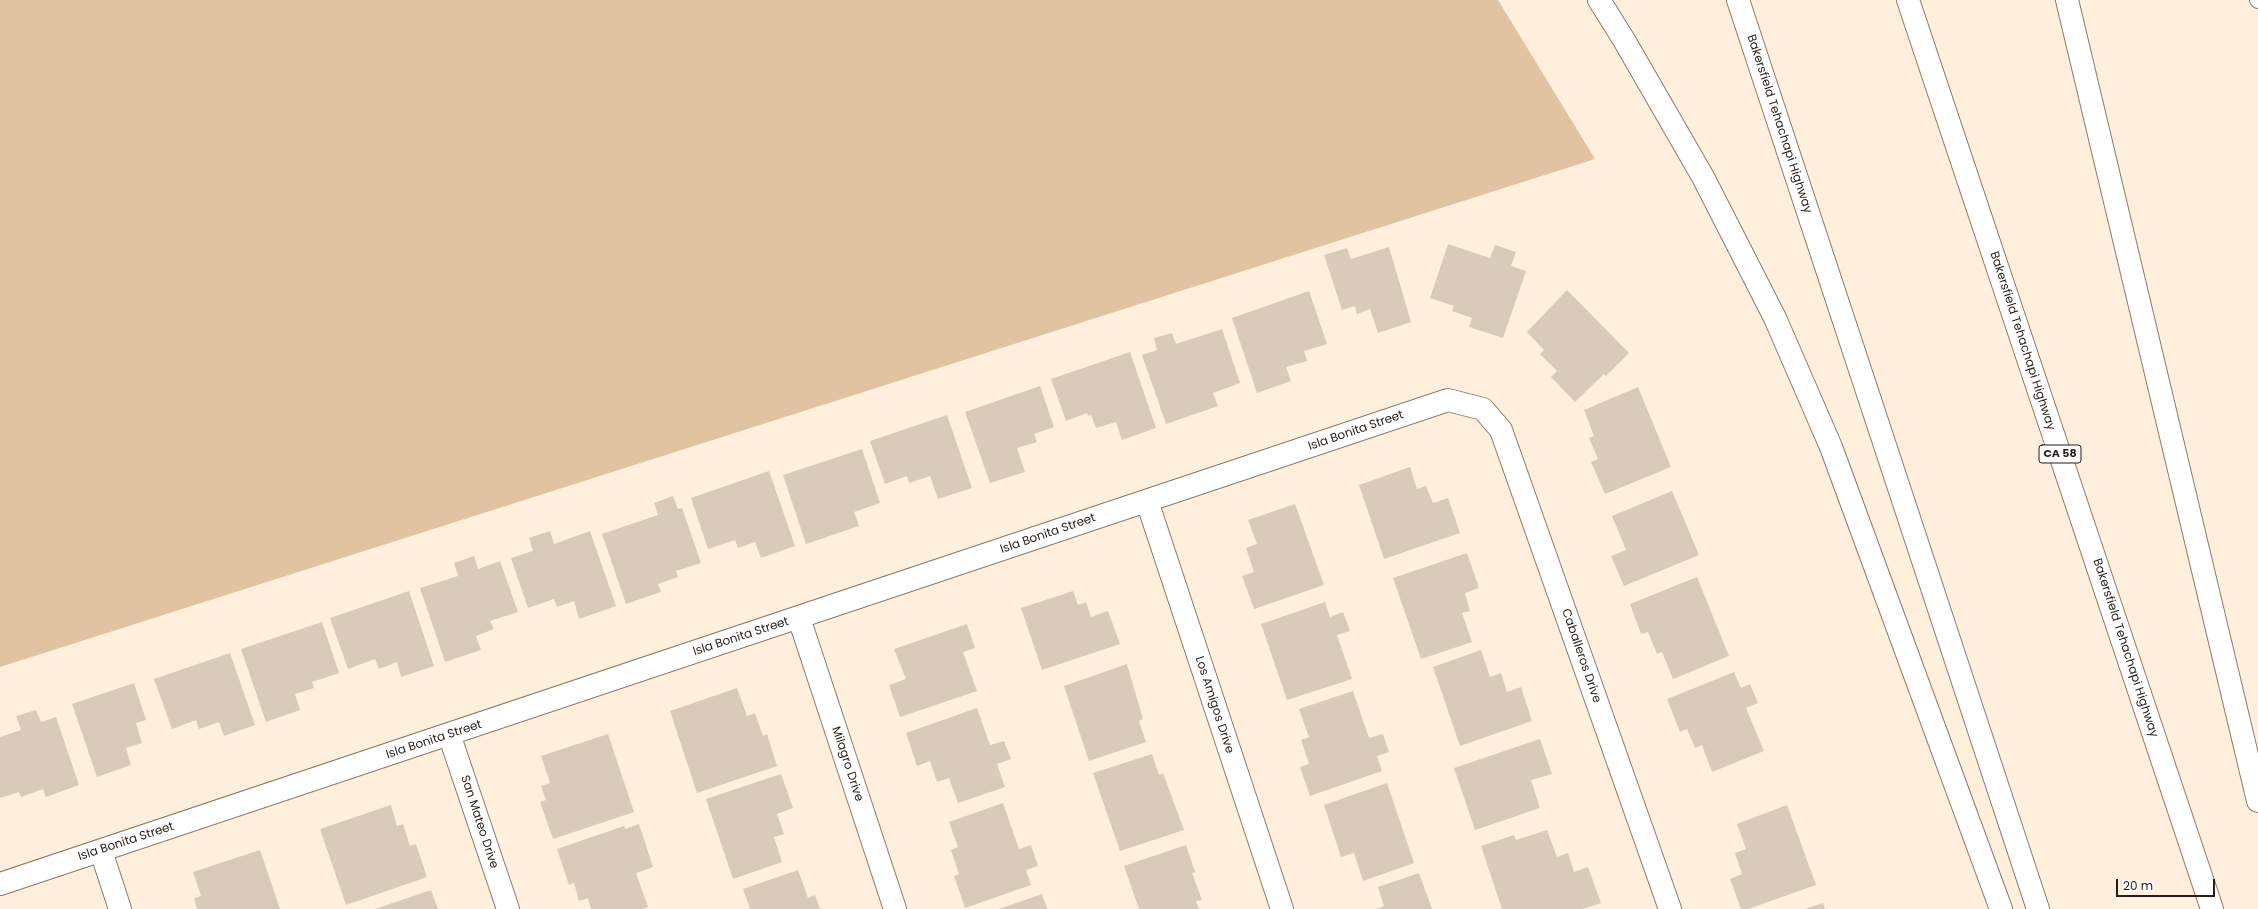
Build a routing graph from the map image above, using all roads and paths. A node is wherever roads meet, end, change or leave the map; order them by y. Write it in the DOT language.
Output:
graph roads {
  1 [pos="1599,0"];
  2 [pos="1738,0"];
  3 [pos="1908,0"];
  4 [pos="2067,0"];
  5 [pos="1482,409"];
  6 [pos="1147,501"];
  7 [pos="799,618"];
  8 [pos="450,734"];
  9 [pos="2258,801"];
  10 [pos="101,850"];
  11 [pos="0,884"];
  12 [pos="120,909"];
  13 [pos="508,909"];
  14 [pos="896,909"];
  15 [pos="1282,909"];
  16 [pos="1670,909"];
  17 [pos="2001,909"];
  18 [pos="2038,909"];
  19 [pos="2212,909"];
  1 -- 17 [label="main road"];
  2 -- 18 [label="main road, Bakersfield Tehachapi Highway"];
  3 -- 19 [label="main road, Bakersfield Tehachapi Highway / CA 58"];
  4 -- 9 [label="main road"];
  5 -- 6 [label="main road, Isla Bonita Street"];
  5 -- 16 [label="main road, Caballeros Drive"];
  6 -- 7 [label="main road, Isla Bonita Street"];
  6 -- 15 [label="main road, Los Amigos Drive"];
  7 -- 8 [label="main road, Isla Bonita Street"];
  7 -- 14 [label="main road, Milagro Drive"];
  8 -- 10 [label="main road, Isla Bonita Street"];
  8 -- 13 [label="main road, San Mateo Drive"];
  10 -- 11 [label="main road, Isla Bonita Street"];
  10 -- 12 [label="main road"];
}
